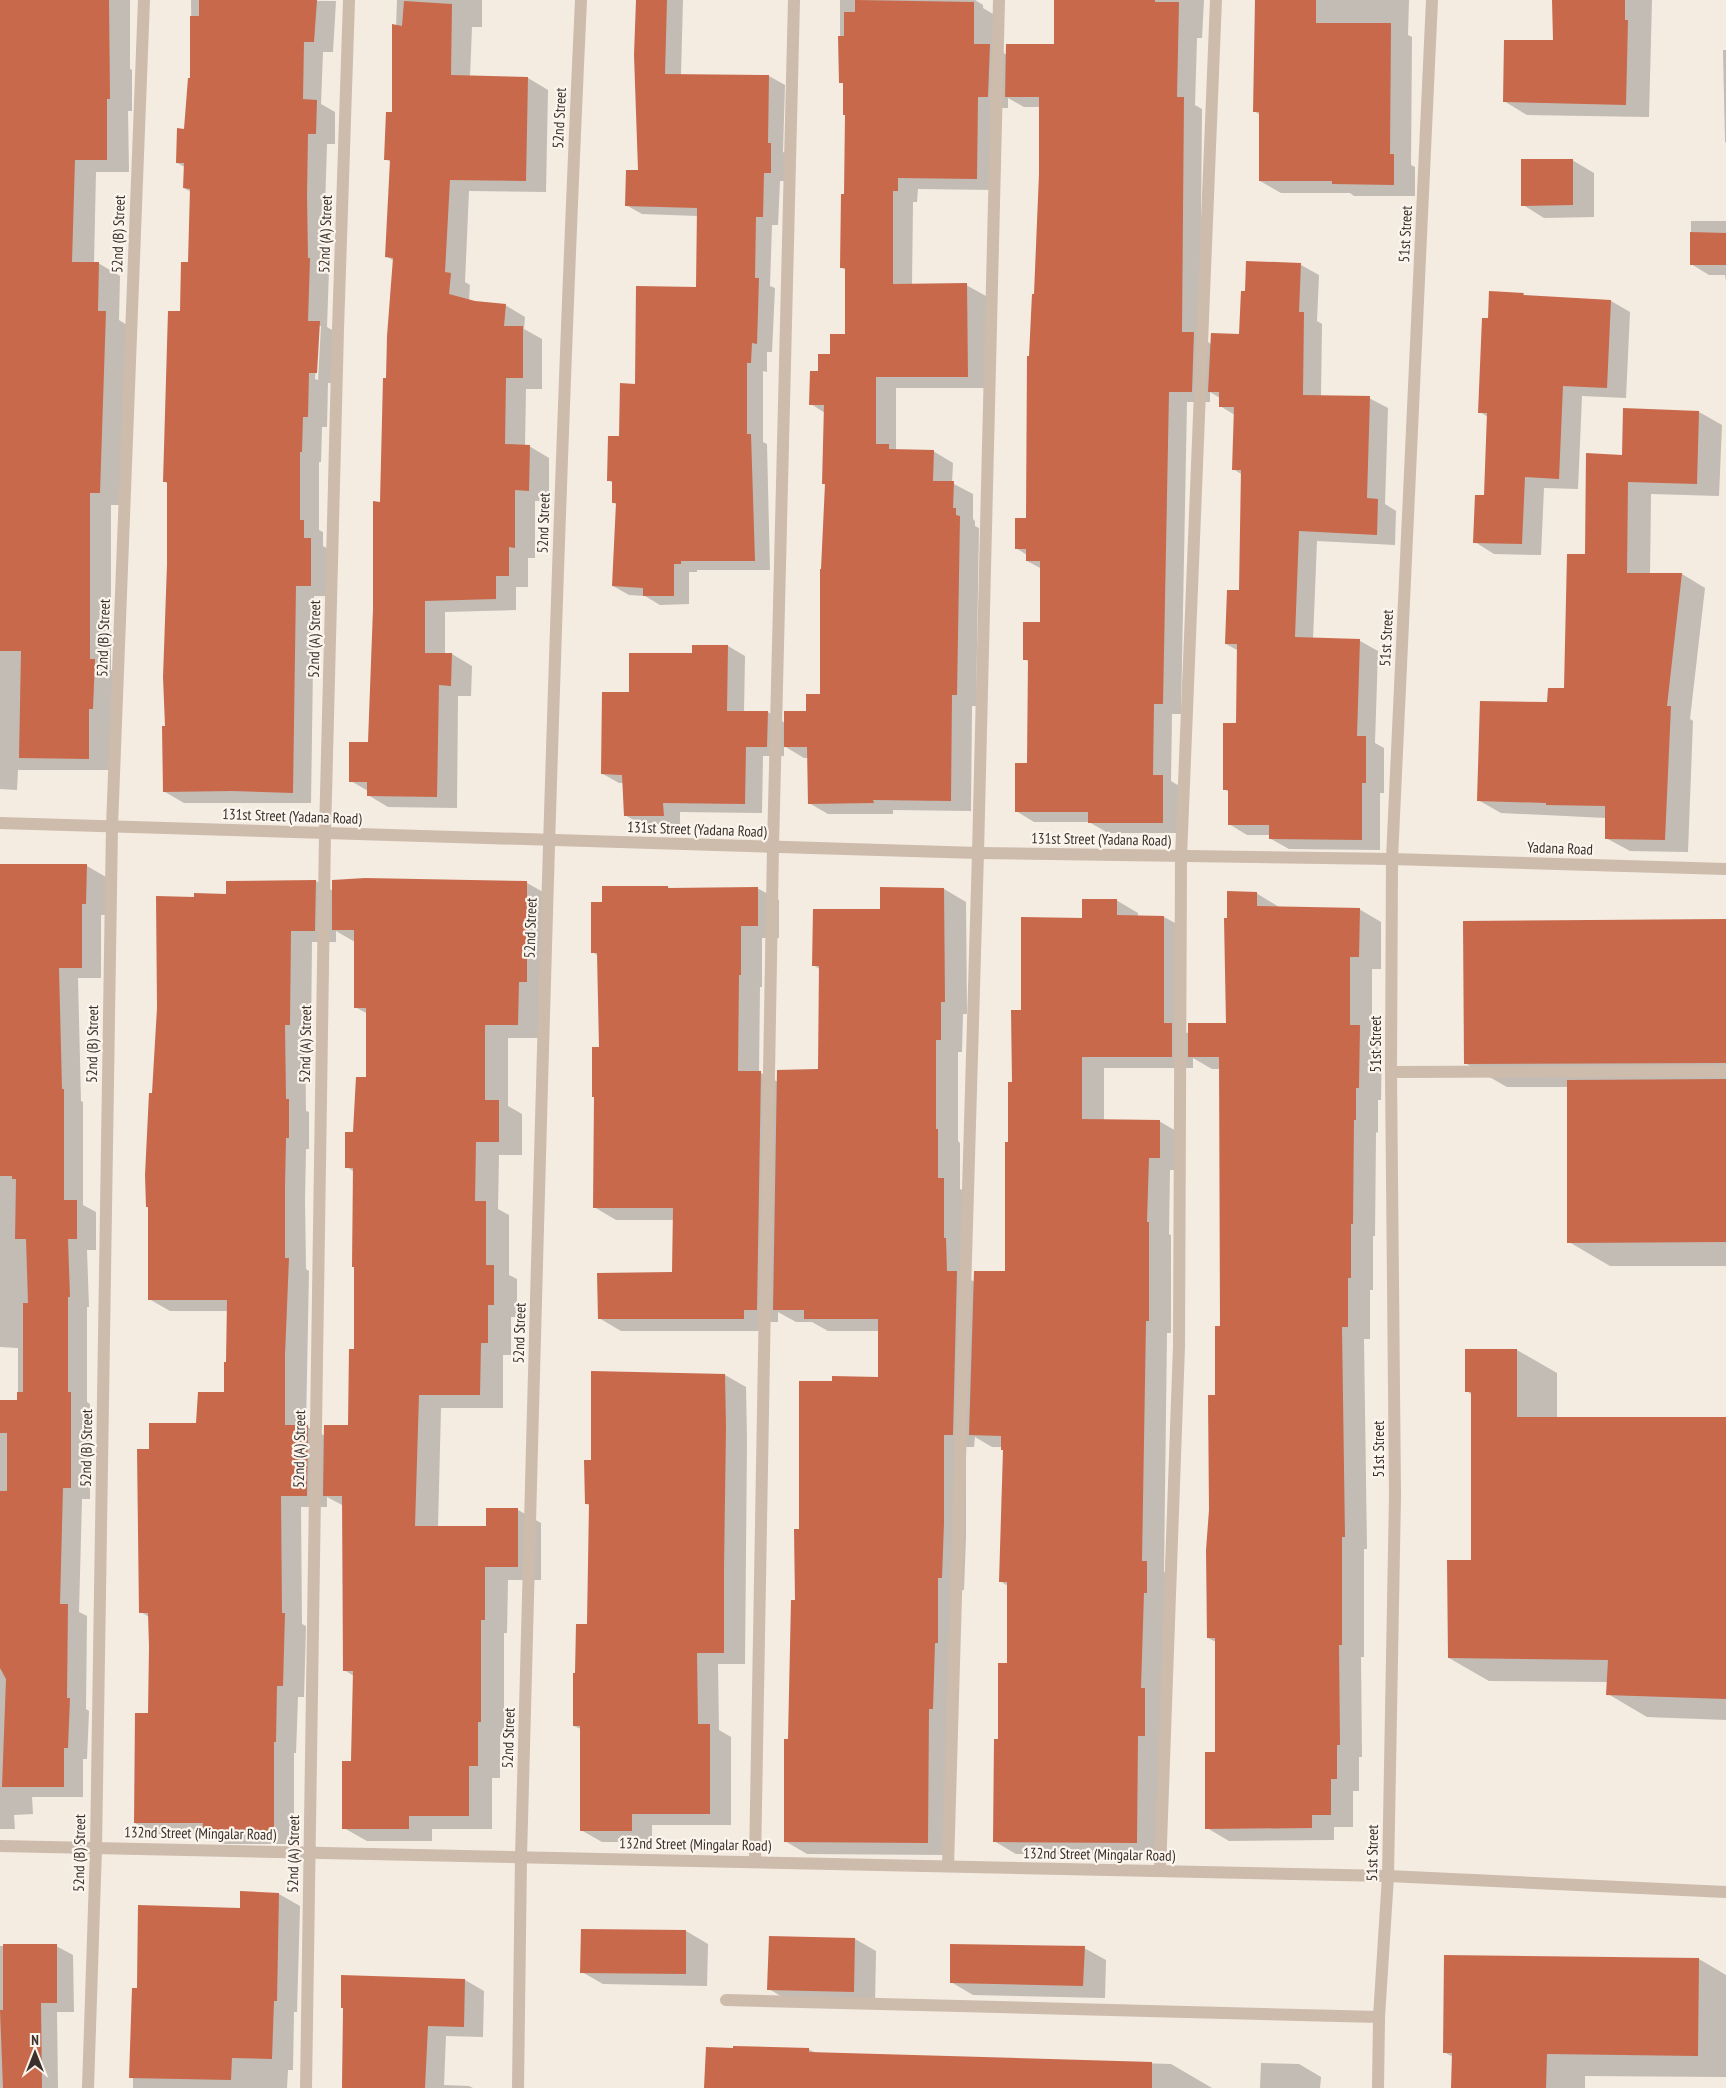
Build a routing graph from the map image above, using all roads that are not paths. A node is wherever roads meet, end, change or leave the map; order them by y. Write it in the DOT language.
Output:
graph roads {
  1 [pos="144,0"];
  2 [pos="349,0"];
  3 [pos="581,0"];
  4 [pos="794,0"];
  5 [pos="999,0"];
  6 [pos="1216,0"];
  7 [pos="1432,0"];
  8 [pos="0,823"];
  9 [pos="112,826"];
  10 [pos="325,833"];
  11 [pos="549,840"];
  12 [pos="773,847"];
  13 [pos="978,853"];
  14 [pos="1181,857"];
  15 [pos="1392,859"];
  16 [pos="1726,869"];
  17 [pos="1726,1071"];
  18 [pos="1391,1072"];
  19 [pos="0,1846"];
  20 [pos="96,1848"];
  21 [pos="309,1852"];
  22 [pos="521,1857"];
  23 [pos="755,1862"];
  24 [pos="948,1866"];
  25 [pos="1160,1871"];
  26 [pos="1388,1876"];
  27 [pos="1726,1892"];
  28 [pos="726,2000"];
  29 [pos="1379,2017"];
  30 [pos="88,2088"];
  31 [pos="306,2088"];
  32 [pos="518,2088"];
  33 [pos="1378,2088"];
  1 -- 9 [label="street, 52nd (B) Street"];
  2 -- 10 [label="street, 52nd (A) Street"];
  3 -- 11 [label="street, 52nd Street"];
  4 -- 12 [label="street"];
  5 -- 13 [label="street"];
  6 -- 14 [label="street"];
  7 -- 15 [label="street, 51st Street"];
  8 -- 9 [label="street, 131st Street (Yadana Road)"];
  9 -- 10 [label="street, 131st Street (Yadana Road)"];
  9 -- 20 [label="street, 52nd (B) Street"];
  10 -- 11 [label="street, 131st Street (Yadana Road)"];
  10 -- 21 [label="street, 52nd (A) Street"];
  11 -- 12 [label="street, 131st Street (Yadana Road)"];
  11 -- 22 [label="street, 52nd Street"];
  12 -- 13 [label="street, 131st Street (Yadana Road)"];
  12 -- 23 [label="street"];
  13 -- 14 [label="street, 131st Street (Yadana Road)"];
  13 -- 24 [label="street"];
  14 -- 15 [label="street, 131st Street (Yadana Road)"];
  14 -- 25 [label="street"];
  15 -- 16 [label="street, Yadana Road"];
  15 -- 18 [label="street, 51st Street"];
  17 -- 18 [label="street"];
  18 -- 26 [label="street, 51st Street"];
  19 -- 20 [label="street, 132nd Street (Mingalar Road)"];
  20 -- 21 [label="street, 132nd Street (Mingalar Road)"];
  20 -- 30 [label="street, 52nd (B) Street"];
  21 -- 22 [label="street, 132nd Street (Mingalar Road)"];
  21 -- 31 [label="street, 52nd (A) Street"];
  22 -- 23 [label="street, 132nd Street (Mingalar Road)"];
  22 -- 32 [label="street, 52nd Street"];
  23 -- 24 [label="street, 132nd Street (Mingalar Road)"];
  24 -- 25 [label="street, 132nd Street (Mingalar Road)"];
  25 -- 26 [label="street, 132nd Street (Mingalar Road)"];
  26 -- 27 [label="street, 132nd Street (Mingalar Road)"];
  26 -- 29 [label="street, 51st Street"];
  28 -- 29 [label="street"];
  29 -- 33 [label="street, 51st Street"];
}
